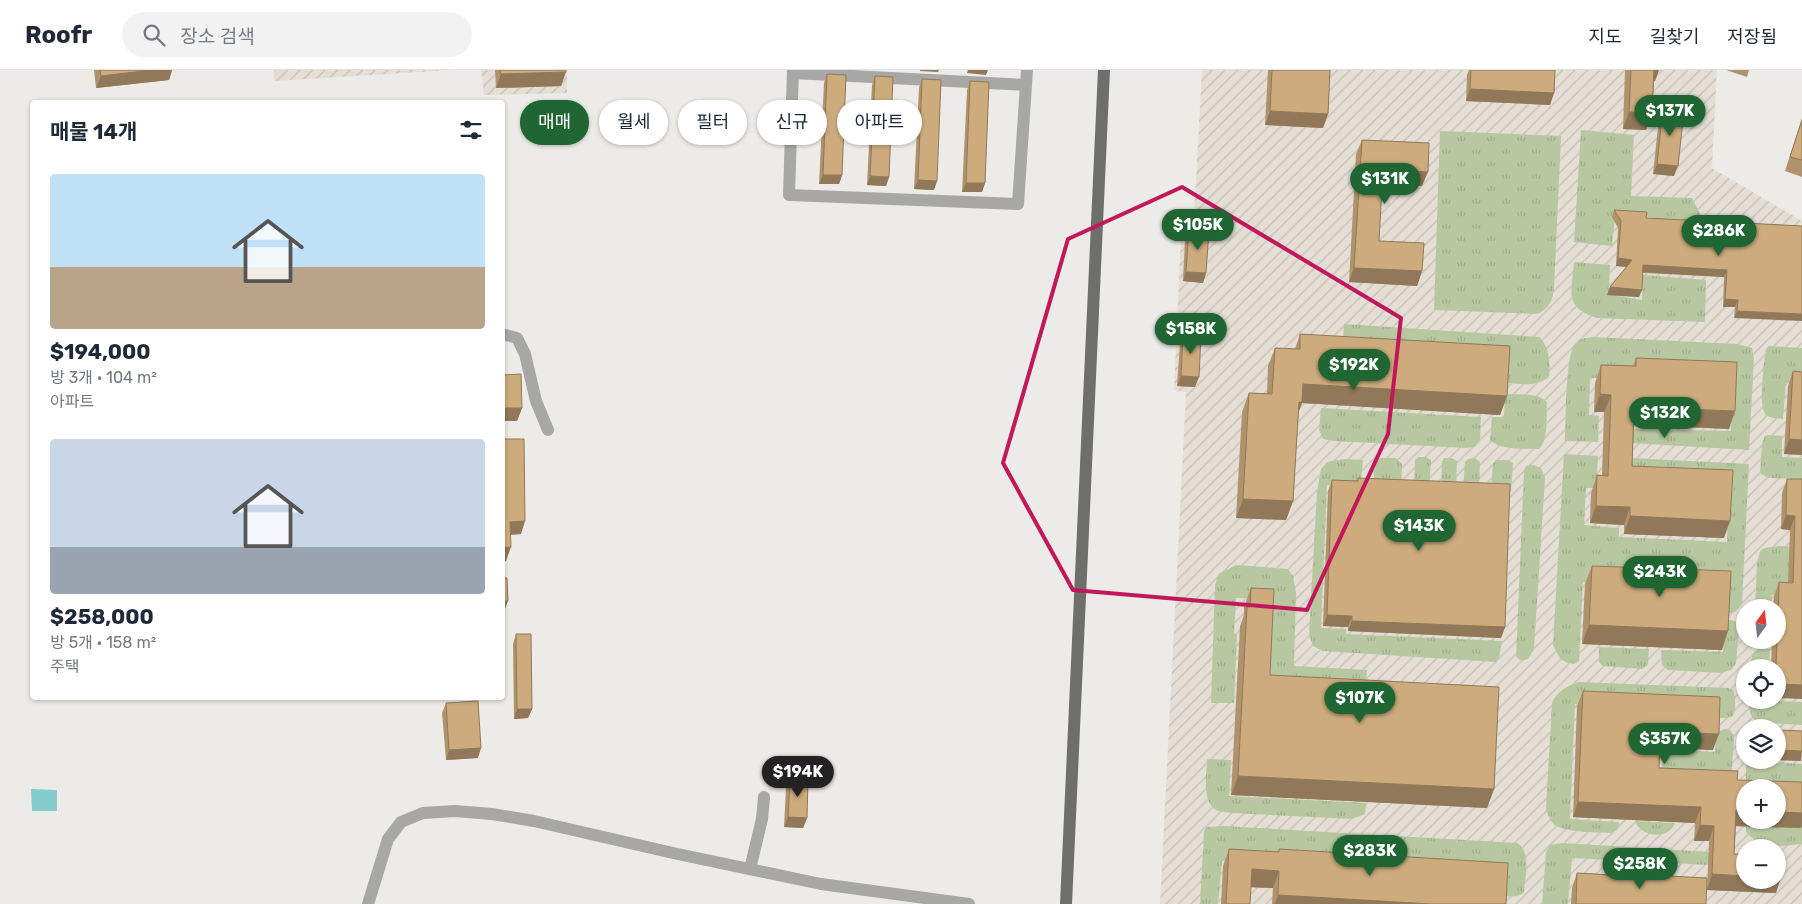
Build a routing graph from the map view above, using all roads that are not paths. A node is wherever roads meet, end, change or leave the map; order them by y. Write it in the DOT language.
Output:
graph roads {
  1 [pos="1026,70"];
  2 [pos="1104,70"];
  3 [pos="793,72"];
  4 [pos="1026,85"];
  5 [pos="505,335"];
  6 [pos="548,430"];
  7 [pos="764,797"];
  8 [pos="750,869"];
  9 [pos="368,904"];
  10 [pos="969,904"];
  11 [pos="1066,904"];
  1 -- 4 [label="street"];
  2 -- 11 [label="main road"];
  3 -- 4 [label="street"];
  3 -- 4 [label="street"];
  5 -- 6 [label="street"];
  7 -- 8 [label="street"];
  8 -- 9 [label="street"];
  8 -- 10 [label="street"];
}
